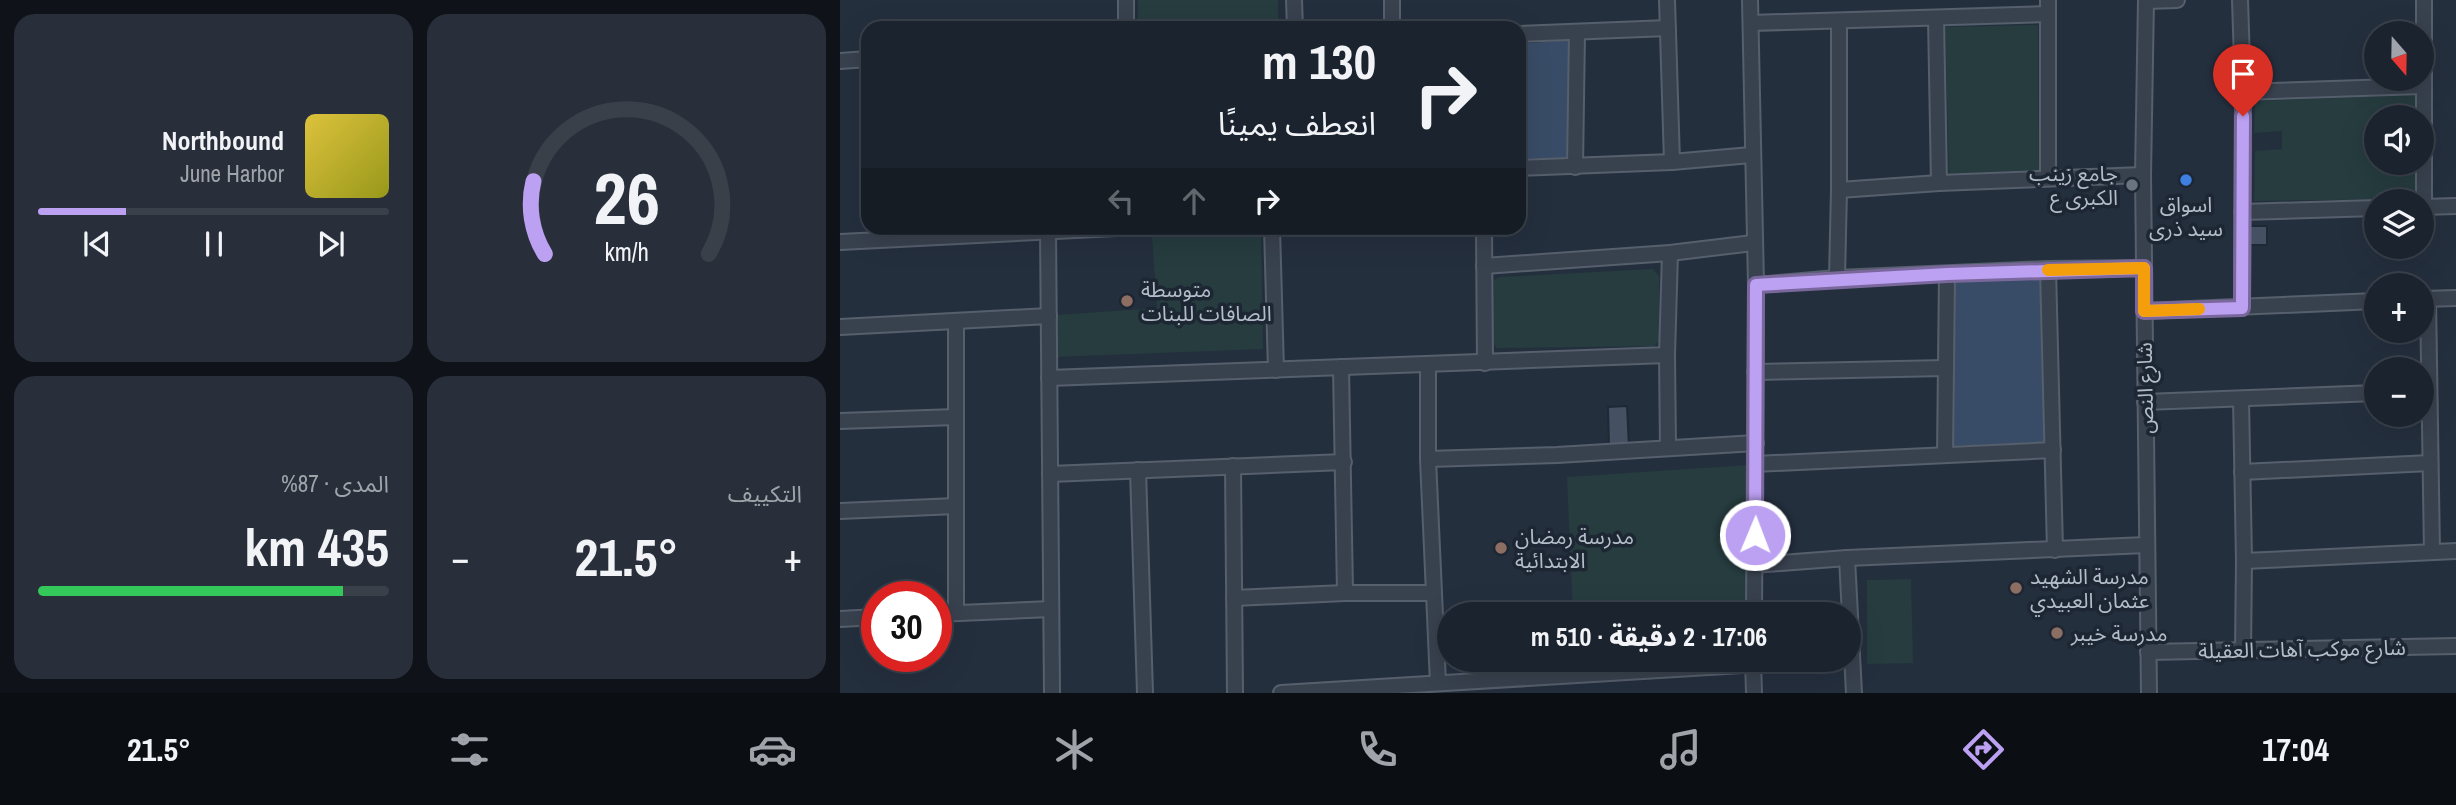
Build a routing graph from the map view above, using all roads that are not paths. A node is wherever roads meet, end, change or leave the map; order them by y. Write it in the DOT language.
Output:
graph roads {
  1 [pos="1126,0"];
  2 [pos="1294,0"];
  3 [pos="1392,0"];
  4 [pos="1667,0"];
  5 [pos="1750,0"];
  6 [pos="2177,0"];
  7 [pos="2240,0"];
  8 [pos="2424,0"];
  9 [pos="2146,1"];
  10 [pos="2048,7"];
  11 [pos="1936,18"];
  12 [pos="1126,21"];
  13 [pos="1295,21"];
  14 [pos="1392,21"];
  15 [pos="1839,21"];
  16 [pos="2424,21"];
  17 [pos="1751,23"];
  18 [pos="1668,28"];
  19 [pos="1577,32"];
  20 [pos="1526,34"];
  21 [pos="861,60"];
  22 [pos="840,61"];
  23 [pos="2364,88"];
  24 [pos="2423,91"];
  25 [pos="2243,92"];
  26 [pos="1751,155"];
  27 [pos="1672,162"];
  28 [pos="1575,167"];
  29 [pos="1526,169"];
  30 [pos="2143,175"];
  31 [pos="2048,178"];
  32 [pos="1938,183"];
  33 [pos="2423,189"];
  34 [pos="1839,190"];
  35 [pos="2456,206"];
  36 [pos="2434,207"];
  37 [pos="2364,208"];
  38 [pos="2242,212"];
  39 [pos="901,235"];
  40 [pos="1040,235"];
  41 [pos="1272,235"];
  42 [pos="1484,235"];
  43 [pos="840,242"];
  44 [pos="1753,243"];
  45 [pos="1670,253"];
  46 [pos="1484,266"];
  47 [pos="2144,268"];
  48 [pos="2048,270"];
  49 [pos="1947,274"];
  50 [pos="1837,278"];
  51 [pos="1756,285"];
  52 [pos="2456,298"];
  53 [pos="2434,299"];
  54 [pos="2364,302"];
  55 [pos="2242,308"];
  56 [pos="2144,311"];
  57 [pos="1049,316"];
  58 [pos="956,321"];
  59 [pos="840,327"];
  60 [pos="1667,355"];
  61 [pos="1485,363"];
  62 [pos="1427,365"];
  63 [pos="1341,368"];
  64 [pos="1946,368"];
  65 [pos="1276,370"];
  66 [pos="1755,372"];
  67 [pos="1049,378"];
  68 [pos="2364,394"];
  69 [pos="2241,399"];
  70 [pos="2145,402"];
  71 [pos="956,417"];
  72 [pos="840,421"];
  73 [pos="2428,427"];
  74 [pos="1756,443"];
  75 [pos="1668,448"];
  76 [pos="2053,450"];
  77 [pos="1945,455"];
  78 [pos="1429,459"];
  79 [pos="1344,462"];
  80 [pos="2430,463"];
  81 [pos="1755,464"];
  82 [pos="1233,466"];
  83 [pos="1138,470"];
  84 [pos="2242,472"];
  85 [pos="1050,474"];
  86 [pos="956,506"];
  87 [pos="840,511"];
  88 [pos="2146,545"];
  89 [pos="2055,550"];
  90 [pos="2456,551"];
  91 [pos="2432,552"];
  92 [pos="1847,558"];
  93 [pos="2244,561"];
  94 [pos="1754,565"];
  95 [pos="1345,593"];
  96 [pos="1433,593"];
  97 [pos="1234,598"];
  98 [pos="1754,602"];
  99 [pos="1848,602"];
  100 [pos="1051,609"];
  101 [pos="952,614"];
  102 [pos="956,614"];
  103 [pos="861,618"];
  104 [pos="840,619"];
  105 [pos="2456,646"];
  106 [pos="2243,650"];
  107 [pos="2148,652"];
  108 [pos="1649,672"];
  109 [pos="1753,672"];
  110 [pos="1852,672"];
  111 [pos="1438,683"];
  112 [pos="1503,686"];
  113 [pos="1409,689"];
  114 [pos="1318,692"];
  115 [pos="1052,693"];
  116 [pos="1145,693"];
  117 [pos="1235,693"];
  118 [pos="1281,693"];
  119 [pos="1754,693"];
  120 [pos="1854,693"];
  121 [pos="2148,693"];
  1 -- 12 [label="street"];
  2 -- 13 [label="street"];
  3 -- 14 [label="street"];
  4 -- 18 [label="street"];
  5 -- 17 [label="street"];
  6 -- 9 [label="street"];
  7 -- 25 [label="street"];
  8 -- 16 [label="street"];
  9 -- 30 [label="street, شارع النص"];
  10 -- 11 [label="street"];
  10 -- 31 [label="street"];
  11 -- 15 [label="street"];
  11 -- 32 [label="street"];
  15 -- 17 [label="street"];
  15 -- 34 [label="street"];
  17 -- 26 [label="street"];
  18 -- 19 [label="street"];
  18 -- 27 [label="street"];
  19 -- 20 [label="street"];
  19 -- 28 [label="street"];
  21 -- 22 [label="street"];
  23 -- 25 [label="street"];
  24 -- 33 [label="street"];
  25 -- 38 [label="street"];
  26 -- 27 [label="street"];
  26 -- 44 [label="street"];
  27 -- 28 [label="street"];
  28 -- 29 [label="street"];
  30 -- 31 [label="street"];
  30 -- 47 [label="street, شارع النص"];
  31 -- 32 [label="street"];
  32 -- 34 [label="street"];
  34 -- 50 [label="street"];
  35 -- 36 [label="street"];
  37 -- 38 [label="street"];
  38 -- 55 [label="street"];
  39 -- 43 [label="street"];
  40 -- 57 [label="street"];
  41 -- 65 [label="street"];
  42 -- 46 [label="street"];
  44 -- 45 [label="street"];
  44 -- 51 [label="street"];
  45 -- 46 [label="street"];
  45 -- 60 [label="street"];
  46 -- 61 [label="street"];
  47 -- 48 [label="street"];
  47 -- 56 [label="street, شارع النص"];
  48 -- 49 [label="street"];
  48 -- 76 [label="street"];
  49 -- 50 [label="street"];
  49 -- 64 [label="street"];
  50 -- 51 [label="street"];
  51 -- 66 [label="street"];
  52 -- 53 [label="street"];
  54 -- 55 [label="street"];
  55 -- 56 [label="street"];
  56 -- 70 [label="street, شارع النص"];
  57 -- 58 [label="street"];
  57 -- 67 [label="street"];
  58 -- 59 [label="street"];
  58 -- 71 [label="street"];
  60 -- 61 [label="street"];
  60 -- 75 [label="street"];
  61 -- 62 [label="street"];
  62 -- 63 [label="street"];
  62 -- 78 [label="street"];
  63 -- 65 [label="street"];
  63 -- 79 [label="street"];
  64 -- 66 [label="street"];
  64 -- 77 [label="street"];
  65 -- 67 [label="street"];
  66 -- 74 [label="street"];
  67 -- 85 [label="street"];
  68 -- 69 [label="street"];
  69 -- 70 [label="street"];
  69 -- 84 [label="street"];
  70 -- 88 [label="street, شارع النص"];
  71 -- 72 [label="street"];
  71 -- 86 [label="street"];
  73 -- 80 [label="street"];
  74 -- 75 [label="street"];
  74 -- 81 [label="street"];
  75 -- 78 [label="street"];
  76 -- 77 [label="street"];
  76 -- 89 [label="street"];
  77 -- 81 [label="street"];
  78 -- 96 [label="street"];
  79 -- 82 [label="street"];
  79 -- 95 [label="street"];
  80 -- 84 [label="street"];
  80 -- 91 [label="street"];
  81 -- 94 [label="street"];
  82 -- 83 [label="street"];
  82 -- 97 [label="street"];
  83 -- 85 [label="street"];
  83 -- 116 [label="street"];
  84 -- 93 [label="street"];
  85 -- 100 [label="street"];
  86 -- 87 [label="street"];
  86 -- 102 [label="street"];
  88 -- 89 [label="street"];
  88 -- 107 [label="street, شارع النص"];
  89 -- 92 [label="street"];
  90 -- 91 [label="street"];
  91 -- 93 [label="street"];
  92 -- 94 [label="street"];
  92 -- 99 [label="street"];
  93 -- 106 [label="street"];
  94 -- 98 [label="street"];
  95 -- 96 [label="street"];
  95 -- 97 [label="street"];
  96 -- 111 [label="street"];
  97 -- 117 [label="street"];
  100 -- 102 [label="street"];
  100 -- 115 [label="street"];
  101 -- 102 [label="street"];
  103 -- 104 [label="street"];
  105 -- 106 [label="street, شارع موكب آهات العقيلة"];
  106 -- 107 [label="street, شارع موكب آهات العقيلة"];
  107 -- 121 [label="street, شارع النص"];
  108 -- 112 [label="street"];
  109 -- 119 [label="street"];
  110 -- 120 [label="street"];
  111 -- 112 [label="street"];
  111 -- 113 [label="street"];
  113 -- 114 [label="street"];
  114 -- 118 [label="street"];
}
